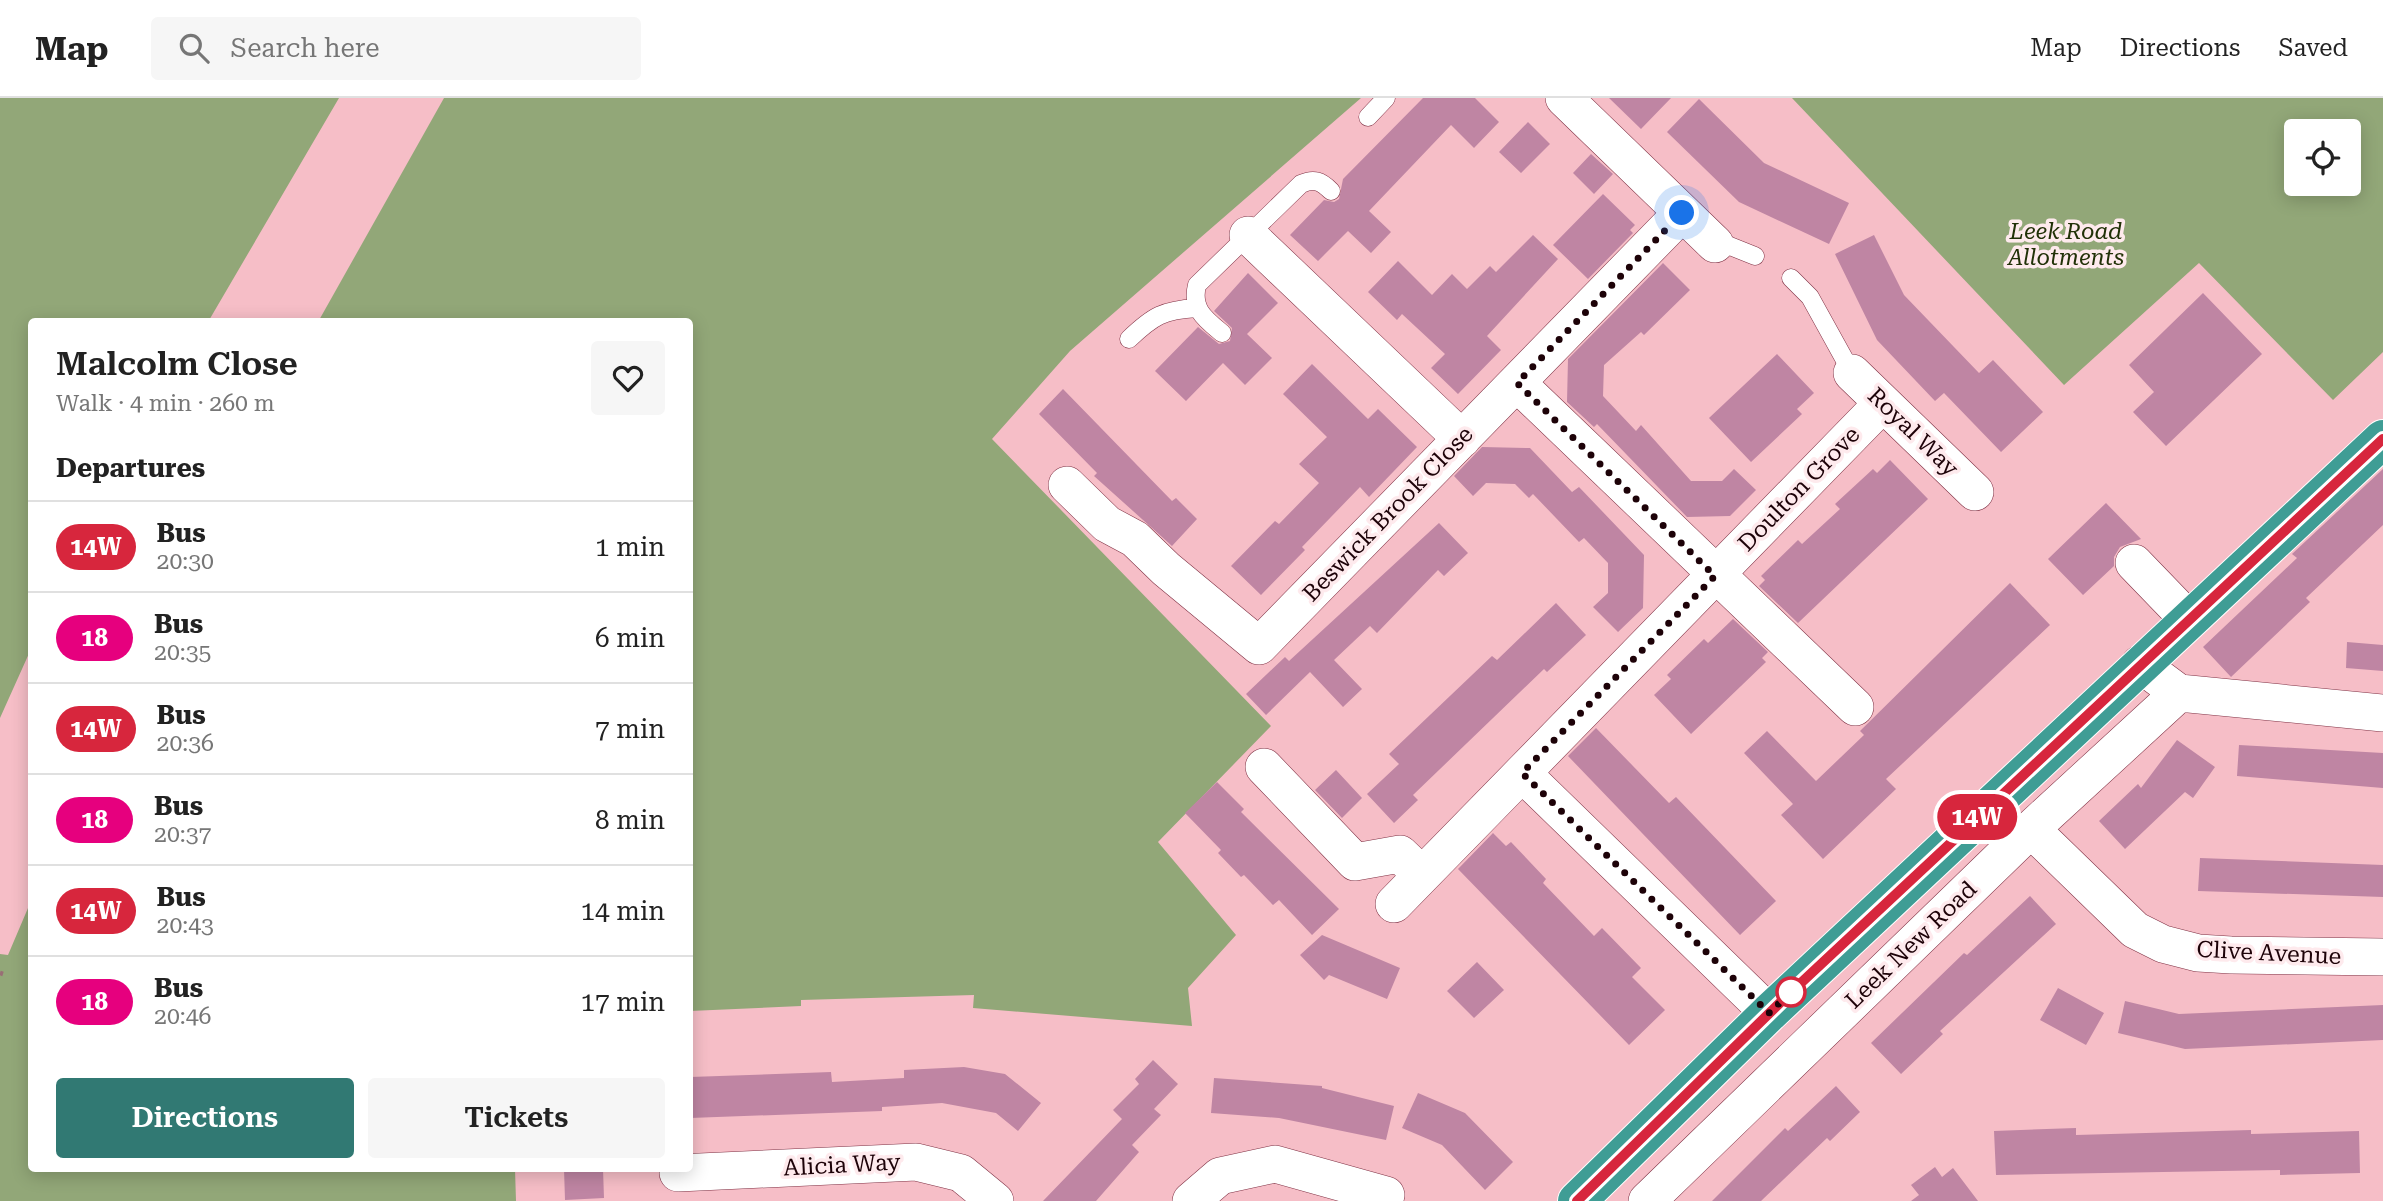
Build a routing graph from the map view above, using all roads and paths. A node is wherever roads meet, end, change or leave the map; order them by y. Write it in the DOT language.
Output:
graph roads {
  1 [pos="1385,98"];
  2 [pos="1582,104"];
  3 [pos="1368,117"];
  4 [pos="1331,191"];
  5 [pos="1682,213"];
  6 [pos="1248,235"];
  7 [pos="1715,244"];
  8 [pos="1755,256"];
  9 [pos="1791,278"];
  10 [pos="1197,308"];
  11 [pos="1222,333"];
  12 [pos="1129,339"];
  13 [pos="1852,373"];
  14 [pos="1517,383"];
  15 [pos="1883,403"];
  16 [pos="1462,439"];
  17 [pos="2383,440"];
  18 [pos="1067,485"];
  19 [pos="1975,492"];
  20 [pos="2134,563"];
  21 [pos="1715,576"];
  22 [pos="2189,620"];
  23 [pos="2140,664"];
  24 [pos="2179,693"];
  25 [pos="1855,707"];
  26 [pos="2383,713"];
  27 [pos="1264,767"];
  28 [pos="1522,773"];
  29 [pos="2031,830"];
  30 [pos="1411,865"];
  31 [pos="1394,904"];
  32 [pos="2383,957"];
  33 [pos="1769,1013"];
  34 [pos="678,1173"];
  35 [pos="1393,1191"];
  36 [pos="995,1201"];
  37 [pos="1191,1201"];
  38 [pos="1577,1201"];
  39 [pos="1647,1201"];
  1 -- 3 [label="lane"];
  2 -- 5 [label="street"];
  4 -- 6 [label="lane"];
  5 -- 7 [label="street"];
  5 -- 14 [label="street, Beswick Brook Close"];
  6 -- 10 [label="lane"];
  6 -- 16 [label="street"];
  7 -- 8 [label="lane"];
  9 -- 13 [label="lane"];
  10 -- 11 [label="lane"];
  10 -- 12 [label="lane"];
  13 -- 15 [label="street, Royal Way"];
  14 -- 16 [label="street, Beswick Brook Close"];
  14 -- 21 [label="street"];
  15 -- 19 [label="street, Royal Way"];
  15 -- 21 [label="street, Doulton Grove"];
  16 -- 18 [label="street, Beswick Brook Close"];
  17 -- 22 [label="highway, Leek New Road"];
  20 -- 22 [label="street"];
  21 -- 25 [label="street"];
  21 -- 28 [label="street"];
  22 -- 23 [label="highway, Leek New Road"];
  23 -- 24 [label="street"];
  23 -- 33 [label="highway, Leek New Road"];
  24 -- 26 [label="street"];
  24 -- 29 [label="street, Leek New Road"];
  27 -- 30 [label="street"];
  28 -- 30 [label="street"];
  28 -- 33 [label="street"];
  29 -- 32 [label="street, Clive Avenue"];
  29 -- 39 [label="street, Leek New Road"];
  30 -- 31 [label="street"];
  33 -- 38 [label="highway, Leek New Road"];
  34 -- 36 [label="street, Alicia Way"];
  35 -- 37 [label="street"];
}
